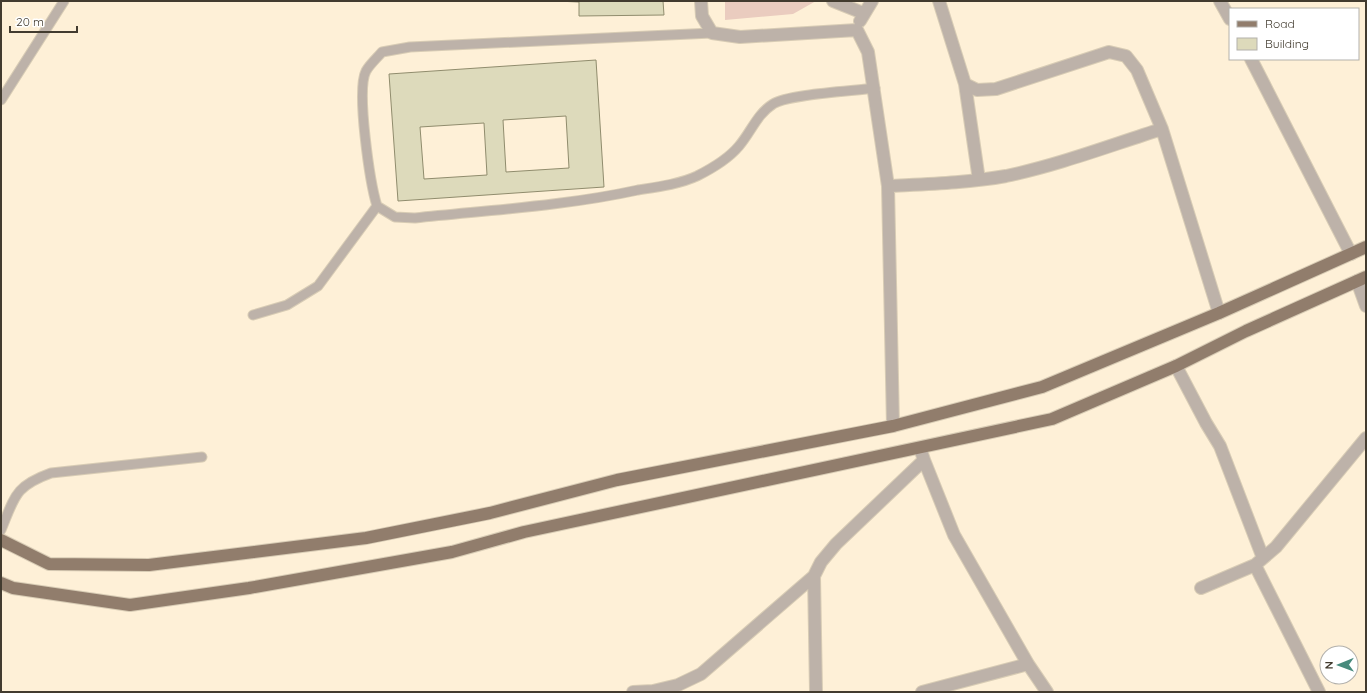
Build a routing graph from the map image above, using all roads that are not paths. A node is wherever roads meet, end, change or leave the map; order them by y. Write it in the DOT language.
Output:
graph roads {
  1 [pos="64,1"];
  2 [pos="701,1"];
  3 [pos="833,1"];
  4 [pos="872,1"];
  5 [pos="939,1"];
  6 [pos="1220,1"];
  7 [pos="863,13"];
  8 [pos="1229,17"];
  9 [pos="857,30"];
  10 [pos="712,33"];
  11 [pos="1251,60"];
  12 [pos="965,84"];
  13 [pos="875,88"];
  14 [pos="1,100"];
  15 [pos="1162,129"];
  16 [pos="979,180"];
  17 [pos="888,186"];
  18 [pos="377,206"];
  19 [pos="1366,247"];
  20 [pos="1351,254"];
  21 [pos="1361,279"];
  22 [pos="1366,306"];
  23 [pos="1218,313"];
  24 [pos="253,315"];
  25 [pos="1176,366"];
  26 [pos="893,426"];
  27 [pos="1366,438"];
  28 [pos="920,448"];
  29 [pos="202,457"];
  30 [pos="924,460"];
  31 [pos="1,530"];
  32 [pos="1,540"];
  33 [pos="1259,562"];
  34 [pos="814,576"];
  35 [pos="1,583"];
  36 [pos="1201,588"];
  37 [pos="1028,664"];
  38 [pos="633,692"];
  39 [pos="816,692"];
  40 [pos="922,692"];
  41 [pos="1047,692"];
  42 [pos="1320,692"];
  1 -- 14 [label="lane"];
  2 -- 10 [label="street"];
  3 -- 7 [label="street"];
  4 -- 7 [label="street"];
  5 -- 12 [label="street"];
  6 -- 8 [label="street"];
  7 -- 9 [label="street"];
  9 -- 10 [label="street"];
  9 -- 13 [label="street"];
  10 -- 18 [label="lane"];
  11 -- 20 [label="street"];
  12 -- 15 [label="street"];
  12 -- 16 [label="street"];
  13 -- 17 [label="street"];
  13 -- 18 [label="lane"];
  15 -- 16 [label="street"];
  15 -- 23 [label="street"];
  16 -- 17 [label="street"];
  17 -- 26 [label="street"];
  18 -- 24 [label="lane"];
  19 -- 20 [label="main road"];
  20 -- 23 [label="main road"];
  21 -- 22 [label="street"];
  21 -- 25 [label="main road"];
  23 -- 26 [label="main road"];
  25 -- 28 [label="main road"];
  25 -- 33 [label="street"];
  26 -- 32 [label="main road"];
  27 -- 33 [label="street"];
  28 -- 30 [label="street"];
  28 -- 35 [label="main road"];
  29 -- 31 [label="lane"];
  30 -- 34 [label="street"];
  30 -- 37 [label="street"];
  33 -- 36 [label="street"];
  33 -- 42 [label="street"];
  34 -- 38 [label="street"];
  34 -- 39 [label="street"];
  37 -- 40 [label="street"];
  37 -- 41 [label="street"];
}
